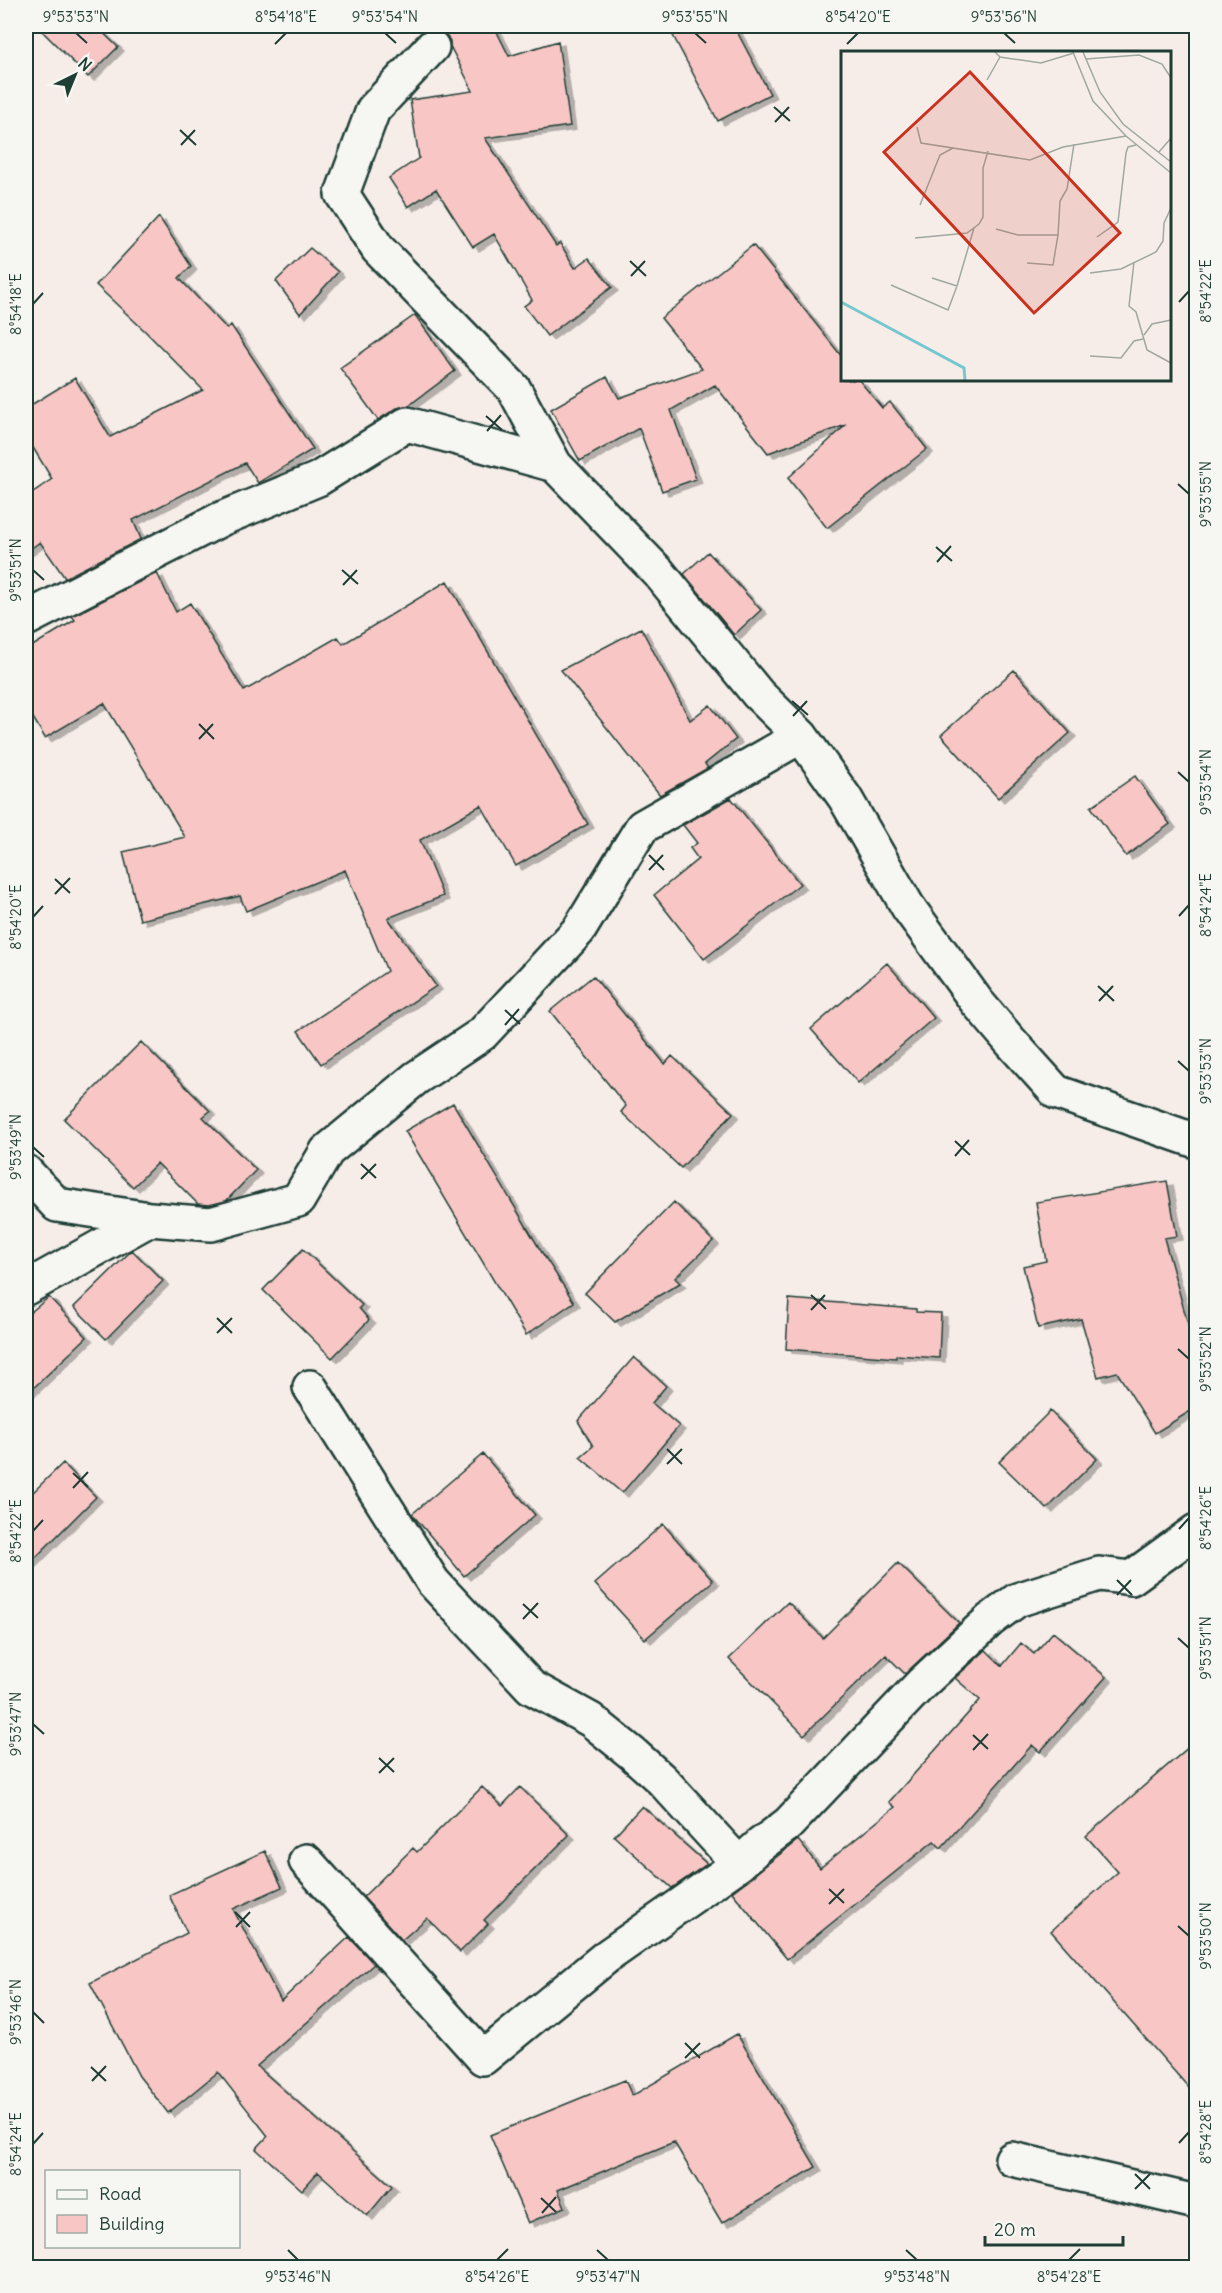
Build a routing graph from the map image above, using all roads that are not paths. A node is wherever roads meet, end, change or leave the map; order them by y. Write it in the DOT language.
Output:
graph roads {
  1 [pos="432,47"];
  2 [pos="555,465"];
  3 [pos="26,619"];
  4 [pos="801,736"];
  5 [pos="1197,1141"];
  6 [pos="26,1172"];
  7 [pos="150,1219"];
  8 [pos="26,1288"];
  9 [pos="310,1387"];
  10 [pos="1197,1531"];
  11 [pos="306,1861"];
  12 [pos="739,1864"];
  13 [pos="1012,2159"];
  14 [pos="1197,2202"];
  1 -- 2 [label="street"];
  2 -- 3 [label="street"];
  2 -- 4 [label="street"];
  4 -- 5 [label="street"];
  4 -- 7 [label="street"];
  6 -- 7 [label="street"];
  7 -- 8 [label="street"];
  9 -- 12 [label="street"];
  10 -- 12 [label="street"];
  11 -- 12 [label="street"];
  13 -- 14 [label="street"];
}
